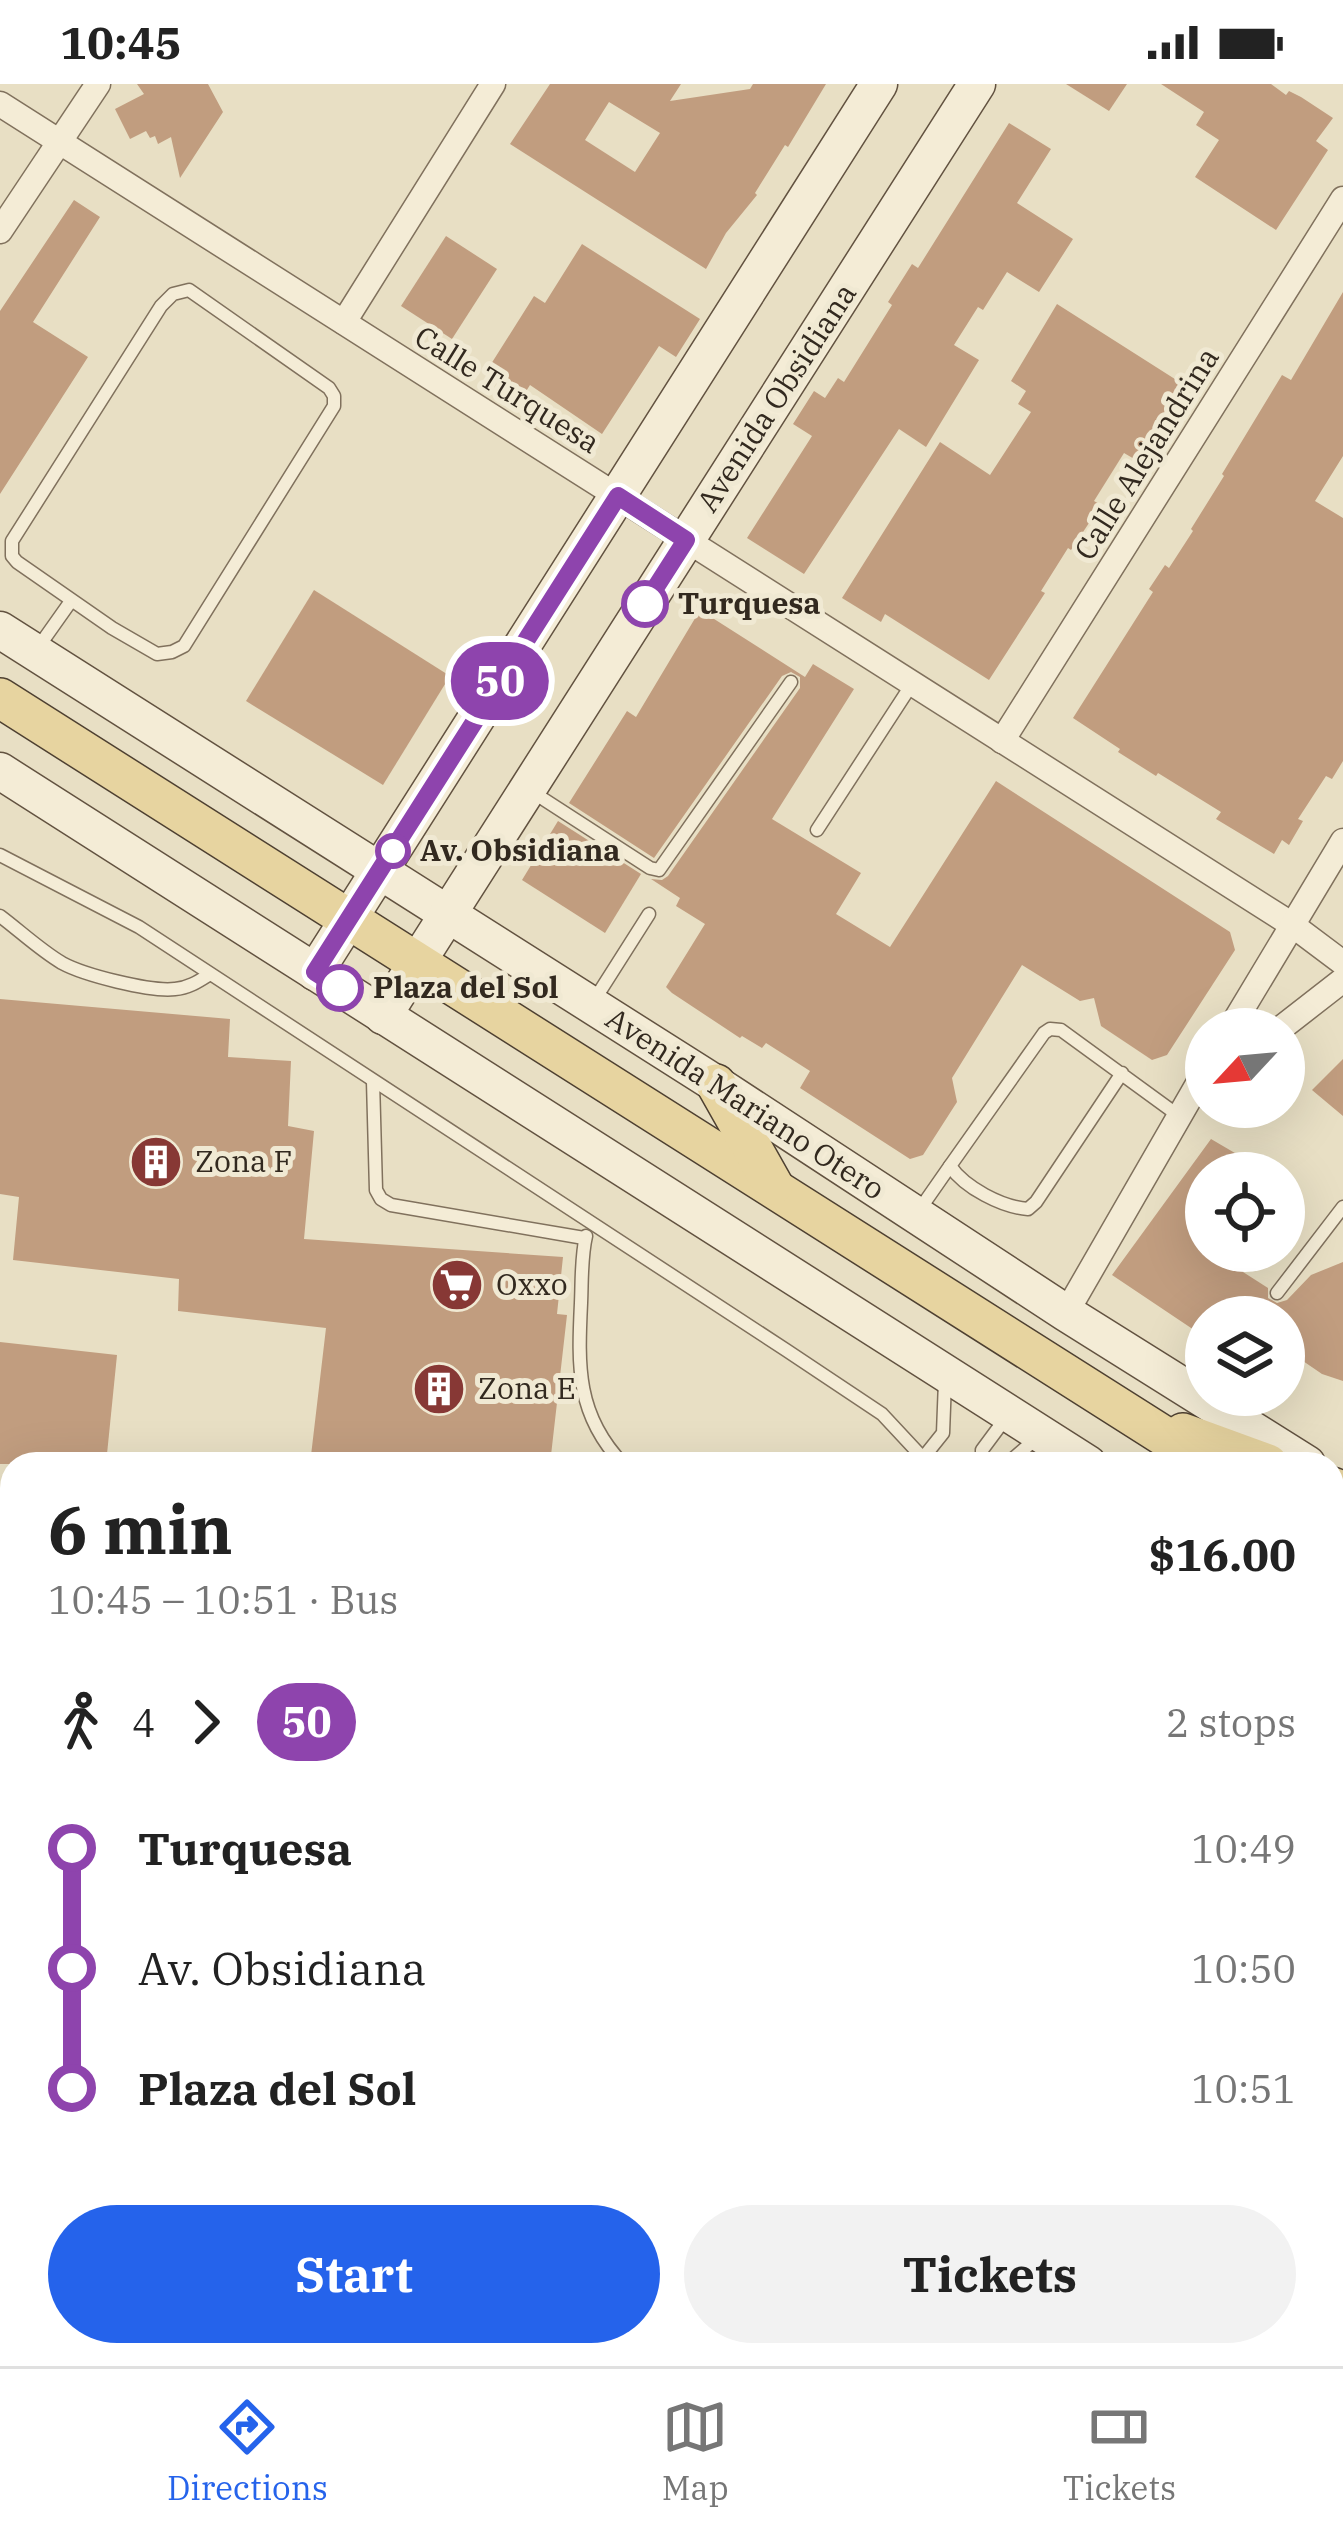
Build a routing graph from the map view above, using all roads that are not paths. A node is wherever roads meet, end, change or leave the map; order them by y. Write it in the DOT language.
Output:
graph roads {
  1 [pos="98,84"];
  2 [pos="493,84"];
  3 [pos="879,84"];
  4 [pos="977,84"];
  5 [pos="0,104"];
  6 [pos="58,141"];
  7 [pos="1343,199"];
  8 [pos="0,232"];
  9 [pos="344,322"];
  10 [pos="618,496"];
  11 [pos="686,540"];
  12 [pos="71,601"];
  13 [pos="0,630"];
  14 [pos="34,652"];
  15 [pos="791,682"];
  16 [pos="912,684"];
  17 [pos="0,698"];
  18 [pos="1002,741"];
  19 [pos="0,771"];
  20 [pos="527,789"];
  21 [pos="817,830"];
  22 [pos="1343,841"];
  23 [pos="0,855"];
  24 [pos="380,870"];
  25 [pos="448,914"];
  26 [pos="649,914"];
  27 [pos="0,916"];
  28 [pos="348,920"];
  29 [pos="1291,924"];
  30 [pos="416,963"];
  31 [pos="1343,963"];
  32 [pos="315,972"];
  33 [pos="210,974"];
  34 [pos="1343,980"];
  35 [pos="592,1005"];
  36 [pos="1242,1008"];
  37 [pos="1305,1010"];
  38 [pos="383,1016"];
  39 [pos="1122,1073"];
  40 [pos="373,1081"];
  41 [pos="716,1084"];
  42 [pos="1185,1098"];
  43 [pos="1185,1110"];
  44 [pos="950,1166"];
  45 [pos="776,1190"];
  46 [pos="1343,1207"];
  47 [pos="916,1215"];
  48 [pos="593,1225"];
  49 [pos="584,1238"];
  50 [pos="1277,1293"];
  51 [pos="1066,1313"];
  52 [pos="946,1373"];
  53 [pos="1185,1384"];
  54 [pos="1009,1414"];
  55 [pos="1136,1416"];
  56 [pos="1235,1416"];
  57 [pos="1041,1434"];
  58 [pos="612,1452"];
  59 [pos="916,1452"];
  60 [pos="930,1452"];
  61 [pos="982,1452"];
  62 [pos="1021,1452"];
  63 [pos="1069,1452"];
  64 [pos="1190,1452"];
  65 [pos="1235,1452"];
  66 [pos="1289,1452"];
  1 -- 6 [label="street"];
  2 -- 9 [label="street"];
  3 -- 10 [label="main road"];
  4 -- 11 [label="main road, Avenida Obsidiana"];
  5 -- 6 [label="street, Calle Turquesa"];
  6 -- 8 [label="street"];
  6 -- 9 [label="street, Calle Turquesa"];
  7 -- 18 [label="street, Calle Alejandrina"];
  9 -- 10 [label="street, Calle Turquesa"];
  10 -- 11 [label="street, Calle Turquesa"];
  10 -- 24 [label="main road"];
  11 -- 16 [label="street, Calle Turquesa"];
  11 -- 20 [label="main road, Avenida Obsidiana"];
  12 -- 12 [label="lane"];
  12 -- 14 [label="lane"];
  13 -- 14 [label="main road, Avenida Mariano Otero"];
  14 -- 24 [label="main road, Avenida Mariano Otero"];
  15 -- 20 [label="lane"];
  16 -- 18 [label="street, Calle Turquesa"];
  16 -- 21 [label="lane"];
  17 -- 28 [label="main road, Avenida Mariano Otero"];
  18 -- 29 [label="street, Calle Turquesa"];
  19 -- 32 [label="main road"];
  20 -- 25 [label="main road, Avenida Obsidiana"];
  22 -- 29 [label="street"];
  23 -- 33 [label="lane"];
  24 -- 25 [label="main road, Avenida Mariano Otero"];
  24 -- 28 [label="main road"];
  25 -- 30 [label="main road, Avenida Obsidiana"];
  25 -- 35 [label="main road, Avenida Mariano Otero"];
  26 -- 35 [label="lane"];
  27 -- 33 [label="lane"];
  28 -- 30 [label="main road, Avenida Mariano Otero"];
  28 -- 32 [label="main road"];
  29 -- 31 [label="street, Calle Turquesa"];
  29 -- 36 [label="street"];
  30 -- 38 [label="main road, Avenida Obsidiana"];
  30 -- 45 [label="main road, Avenida Mariano Otero"];
  32 -- 38 [label="main road"];
  33 -- 40 [label="lane"];
  34 -- 37 [label="street"];
  35 -- 41 [label="main road, Avenida Mariano Otero"];
  38 -- 52 [label="main road"];
  39 -- 42 [label="lane"];
  39 -- 44 [label="lane"];
  39 -- 44 [label="lane"];
  40 -- 48 [label="lane"];
  40 -- 49 [label="lane"];
  41 -- 45 [label="main road"];
  41 -- 47 [label="main road, Avenida Mariano Otero"];
  43 -- 51 [label="street"];
  44 -- 47 [label="lane"];
  45 -- 55 [label="main road, Avenida Mariano Otero"];
  46 -- 50 [label="lane"];
  47 -- 51 [label="main road, Avenida Mariano Otero"];
  48 -- 49 [label="lane"];
  48 -- 59 [label="lane"];
  49 -- 58 [label="lane"];
  51 -- 53 [label="main road, Avenida Mariano Otero"];
  52 -- 54 [label="main road"];
  52 -- 60 [label="lane"];
  54 -- 57 [label="main road"];
  54 -- 61 [label="lane"];
  55 -- 64 [label="main road, Avenida Mariano Otero"];
  55 -- 65 [label="main road"];
  56 -- 66 [label="main road, Avenida Mariano Otero"];
  57 -- 62 [label="lane"];
  57 -- 63 [label="main road"];
}
